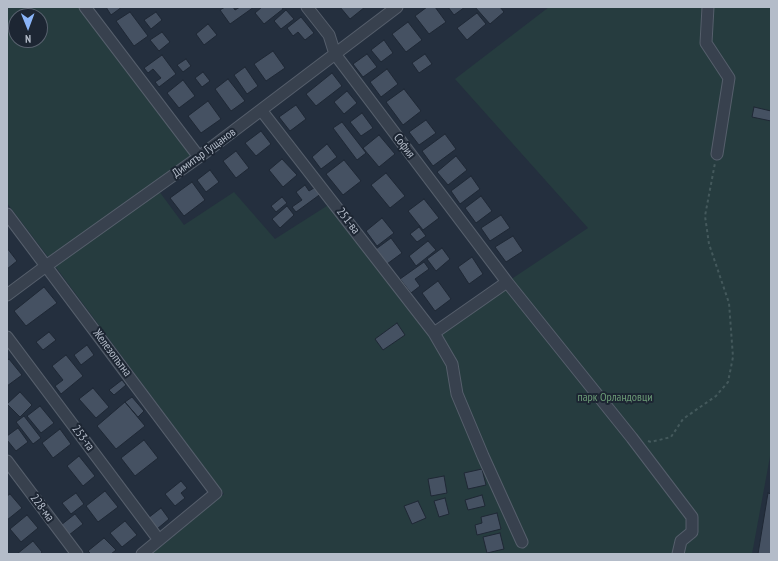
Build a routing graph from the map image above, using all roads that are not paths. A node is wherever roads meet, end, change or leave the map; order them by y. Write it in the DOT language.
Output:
graph roads {
  1 [pos="85,7"];
  2 [pos="307,7"];
  3 [pos="398,7"];
  4 [pos="708,7"];
  5 [pos="316,13"];
  6 [pos="335,54"];
  7 [pos="261,110"];
  8 [pos="716,154"];
  9 [pos="199,157"];
  10 [pos="7,214"];
  11 [pos="46,266"];
  12 [pos="507,282"];
  13 [pos="7,295"];
  14 [pos="434,333"];
  15 [pos="7,337"];
  16 [pos="7,461"];
  17 [pos="159,540"];
  18 [pos="522,542"];
  19 [pos="77,554"];
  20 [pos="142,554"];
  21 [pos="678,554"];
  1 -- 9 [label="street"];
  2 -- 5 [label="street, София"];
  3 -- 6 [label="street, Димитър Гущанов"];
  4 -- 8 [label="street"];
  5 -- 6 [label="street, София"];
  6 -- 7 [label="street, Димитър Гущанов"];
  6 -- 12 [label="street, София"];
  7 -- 9 [label="street, Димитър Гущанов"];
  7 -- 14 [label="street, 251-ва"];
  9 -- 11 [label="street, Димитър Гущанов"];
  10 -- 11 [label="street, Железопътна"];
  11 -- 13 [label="street, Димитър Гущанов"];
  11 -- 17 [label="street, Железопътна"];
  12 -- 14 [label="street"];
  12 -- 21 [label="street, София"];
  14 -- 18 [label="street, 251-ва"];
  15 -- 17 [label="street, 253-та"];
  16 -- 19 [label="street, 228-ма"];
  17 -- 20 [label="street"];
}
